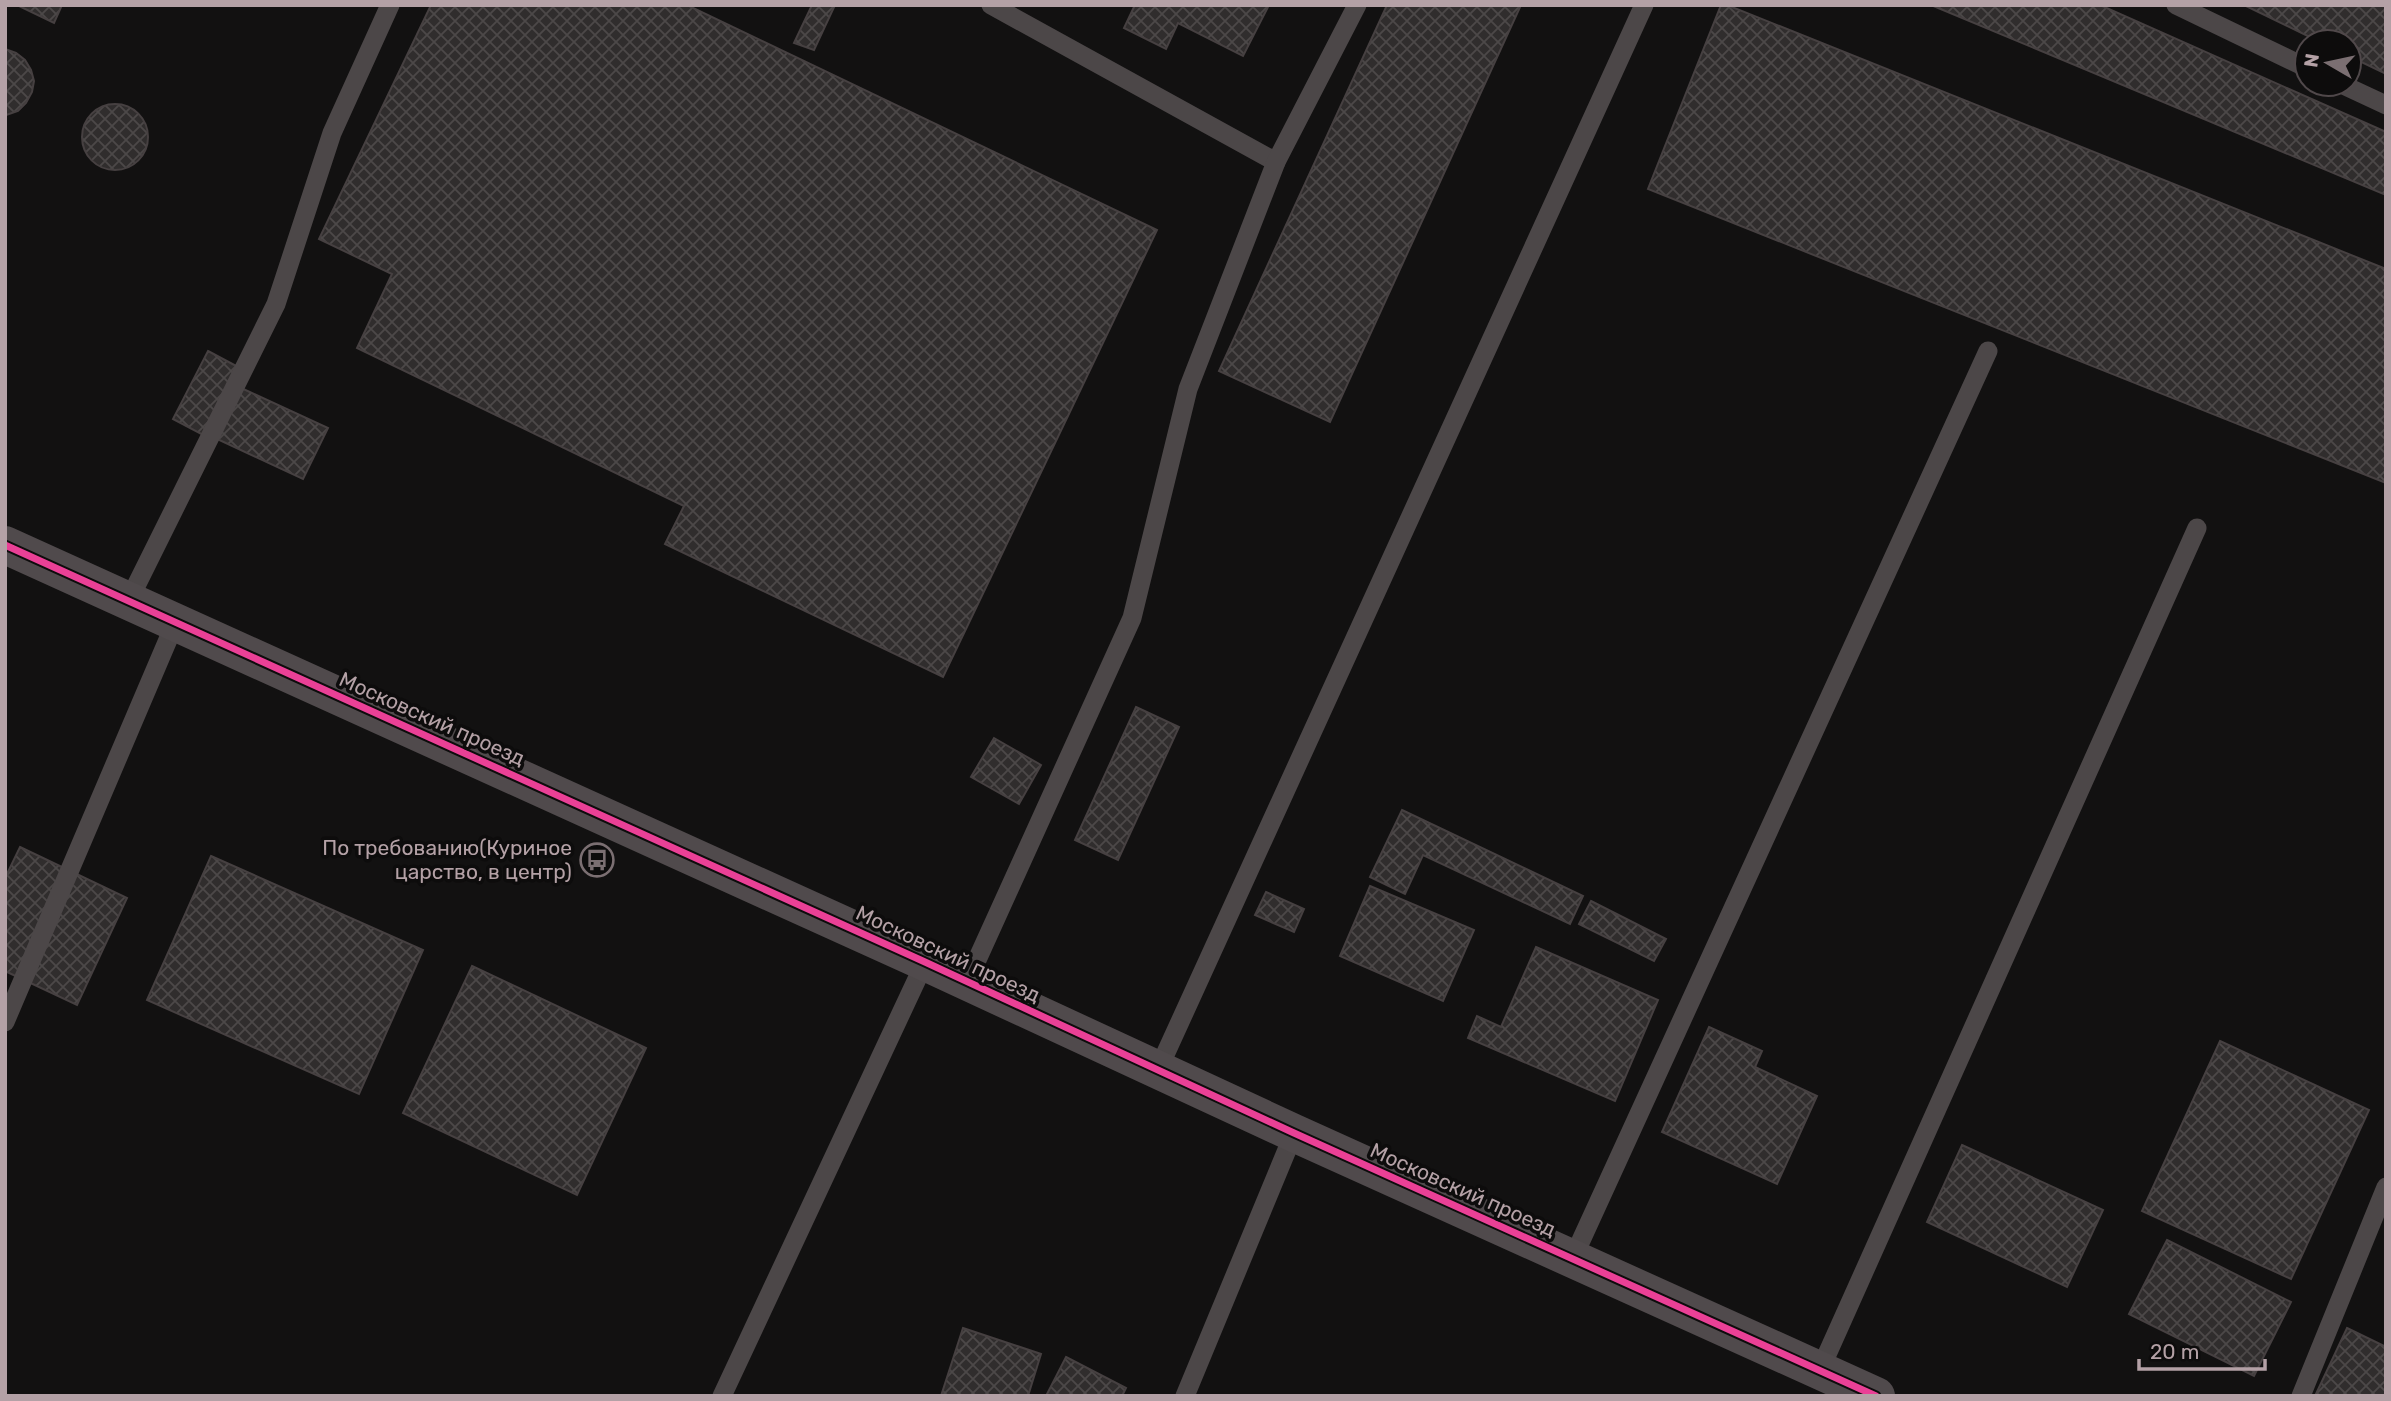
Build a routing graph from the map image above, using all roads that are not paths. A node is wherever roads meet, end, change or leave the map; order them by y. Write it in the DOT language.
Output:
graph roads {
  1 [pos="390,5"];
  2 [pos="991,5"];
  3 [pos="1357,5"];
  4 [pos="1644,5"];
  5 [pos="2176,5"];
  6 [pos="2293,61"];
  7 [pos="2363,94"];
  8 [pos="2386,105"];
  9 [pos="1276,162"];
  10 [pos="1988,351"];
  11 [pos="2197,528"];
  12 [pos="5,545"];
  13 [pos="129,600"];
  14 [pos="176,621"];
  15 [pos="925,962"];
  16 [pos="967,982"];
  17 [pos="5,1022"];
  18 [pos="1158,1070"];
  19 [pos="1294,1133"];
  20 [pos="2386,1187"];
  21 [pos="1573,1258"];
  22 [pos="1820,1370"];
  23 [pos="722,1396"];
  24 [pos="1185,1396"];
  25 [pos="1876,1396"];
  26 [pos="2301,1396"];
  1 -- 13 [label="lane"];
  2 -- 9 [label="lane"];
  3 -- 9 [label="lane"];
  4 -- 18 [label="lane"];
  5 -- 6 [label="lane"];
  7 -- 8 [label="lane"];
  9 -- 16 [label="lane"];
  10 -- 21 [label="lane"];
  11 -- 22 [label="lane"];
  12 -- 13 [label="street, Московский проезд"];
  13 -- 14 [label="street, Московский проезд"];
  14 -- 15 [label="street, Московский проезд"];
  14 -- 17 [label="lane"];
  15 -- 16 [label="street, Московский проезд"];
  15 -- 23 [label="lane"];
  16 -- 18 [label="street, Московский проезд"];
  18 -- 19 [label="street, Московский проезд"];
  19 -- 21 [label="street, Московский проезд"];
  19 -- 24 [label="lane"];
  20 -- 26 [label="lane"];
  21 -- 22 [label="street, Московский проезд"];
  22 -- 25 [label="street, Московский проезд"];
}
